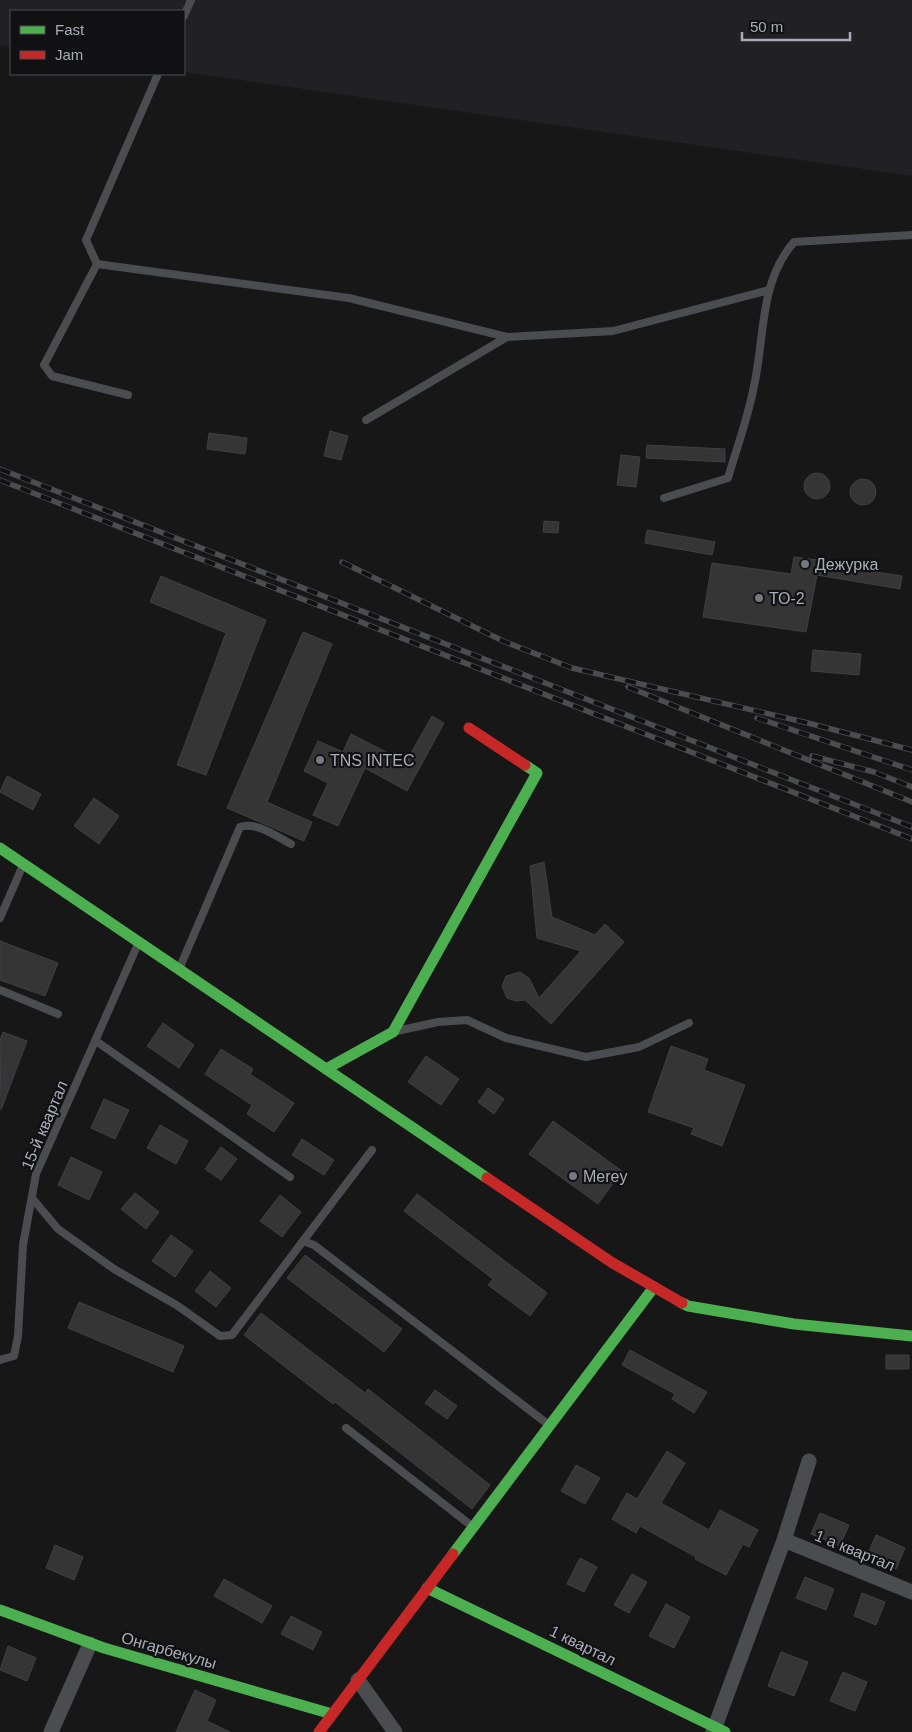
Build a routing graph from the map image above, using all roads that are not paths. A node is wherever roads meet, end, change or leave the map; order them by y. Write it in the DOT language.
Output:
graph roads {
  1 [pos="190,0"];
  2 [pos="185,13"];
  3 [pos="158,75"];
  4 [pos="912,235"];
  5 [pos="97,264"];
  6 [pos="769,290"];
  7 [pos="507,337"];
  8 [pos="128,395"];
  9 [pos="366,420"];
  10 [pos="664,498"];
  11 [pos="469,728"];
  12 [pos="291,844"];
  13 [pos="0,848"];
  14 [pos="24,864"];
  15 [pos="0,918"];
  16 [pos="139,942"];
  17 [pos="179,969"];
  18 [pos="0,990"];
  19 [pos="58,1014"];
  20 [pos="689,1024"];
  21 [pos="393,1032"];
  22 [pos="96,1040"];
  23 [pos="326,1069"];
  24 [pos="372,1150"];
  25 [pos="290,1176"];
  26 [pos="32,1198"];
  27 [pos="303,1241"];
  28 [pos="654,1287"];
  29 [pos="912,1336"];
  30 [pos="0,1360"];
  31 [pos="550,1425"];
  32 [pos="346,1428"];
  33 [pos="809,1461"];
  34 [pos="473,1527"];
  35 [pos="784,1540"];
  36 [pos="427,1588"];
  37 [pos="912,1592"];
  38 [pos="0,1610"];
  39 [pos="90,1644"];
  40 [pos="358,1680"];
  41 [pos="332,1714"];
  42 [pos="718,1730"];
  43 [pos="51,1732"];
  44 [pos="319,1732"];
  45 [pos="395,1732"];
  1 -- 2 [label="lane"];
  3 -- 5 [label="lane"];
  4 -- 6 [label="lane"];
  5 -- 7 [label="lane"];
  5 -- 8 [label="lane"];
  6 -- 7 [label="lane"];
  6 -- 10 [label="lane"];
  7 -- 9 [label="lane"];
  11 -- 21 [label="street"];
  12 -- 17 [label="lane"];
  13 -- 14 [label="street"];
  14 -- 15 [label="lane"];
  14 -- 16 [label="street"];
  16 -- 17 [label="street"];
  16 -- 22 [label="lane, 15-й квартал"];
  17 -- 23 [label="street"];
  18 -- 19 [label="lane"];
  20 -- 21 [label="lane"];
  21 -- 23 [label="street"];
  22 -- 25 [label="lane"];
  22 -- 26 [label="lane, 15-й квартал"];
  23 -- 28 [label="street"];
  24 -- 27 [label="lane"];
  26 -- 27 [label="lane"];
  26 -- 30 [label="lane, 15-й квартал"];
  27 -- 31 [label="lane"];
  28 -- 29 [label="street"];
  28 -- 31 [label="street"];
  31 -- 34 [label="street"];
  32 -- 34 [label="lane"];
  33 -- 35 [label="street"];
  34 -- 36 [label="street"];
  35 -- 37 [label="street, 1 а квартал"];
  35 -- 42 [label="street"];
  36 -- 40 [label="street"];
  36 -- 42 [label="street, 1 квартал"];
  38 -- 39 [label="street, Онгарбекулы"];
  39 -- 41 [label="street, Онгарбекулы"];
  39 -- 43 [label="street"];
  40 -- 41 [label="street"];
  40 -- 45 [label="street"];
  41 -- 44 [label="street"];
}
